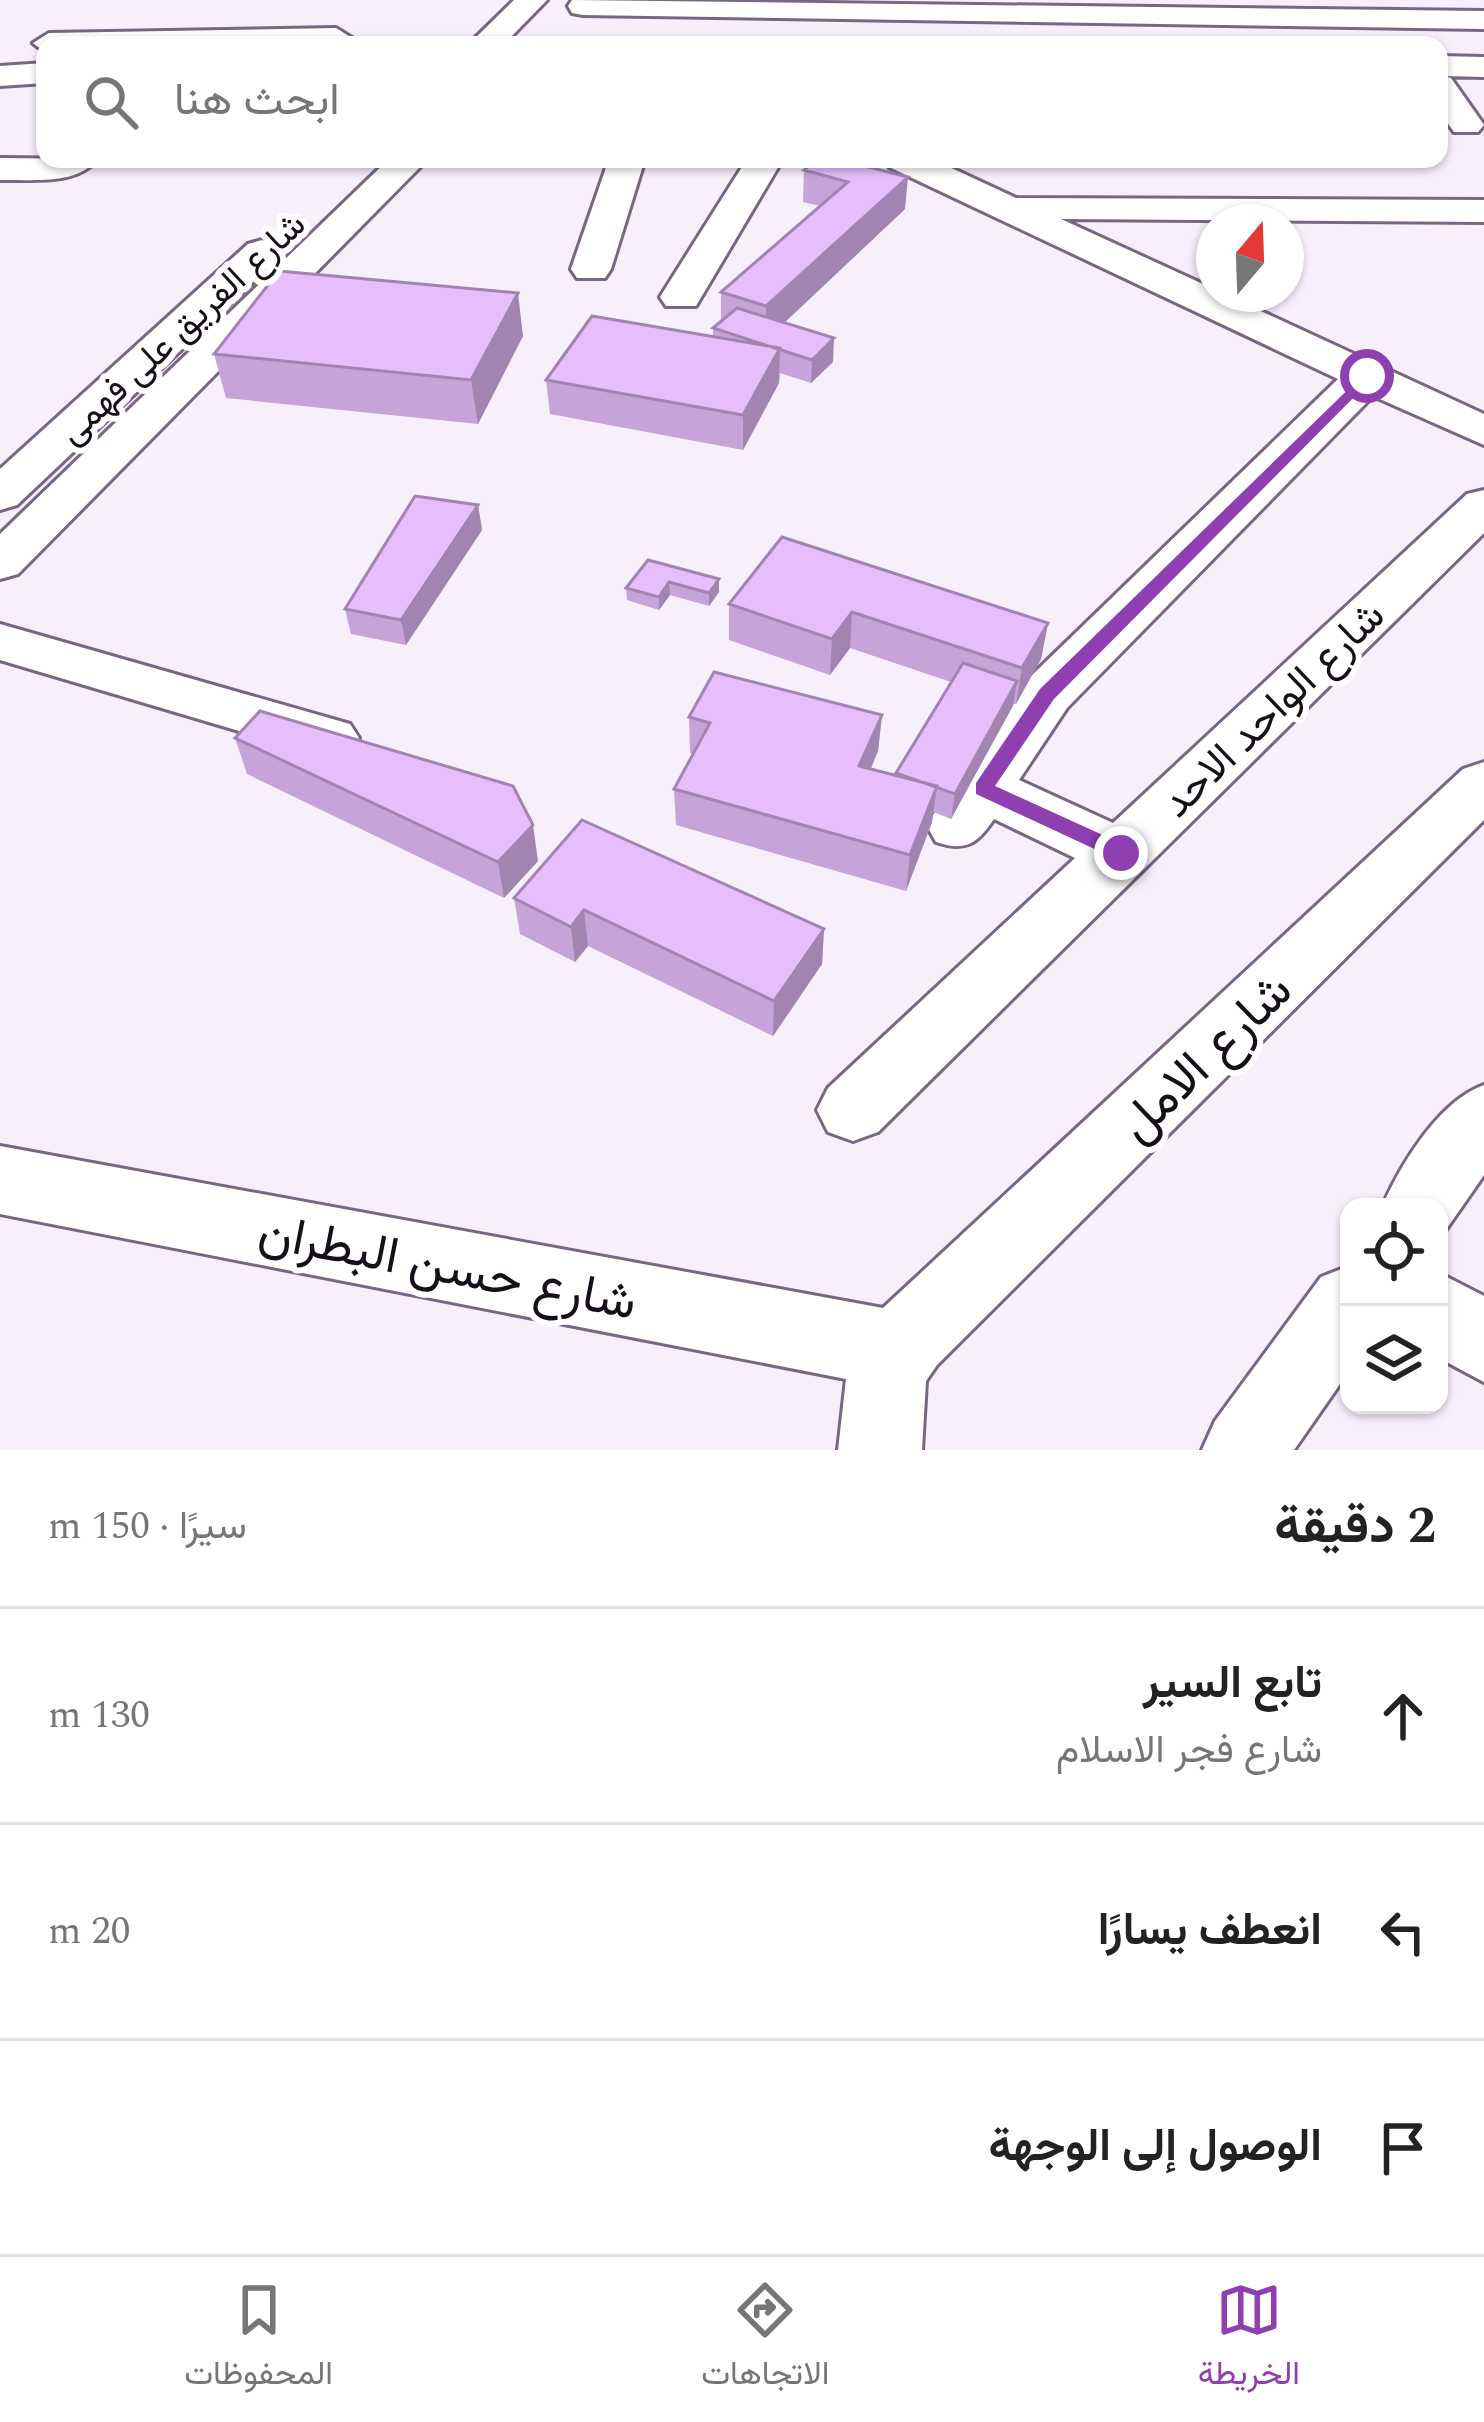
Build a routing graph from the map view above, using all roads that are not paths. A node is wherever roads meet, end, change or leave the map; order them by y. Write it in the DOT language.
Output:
graph roads {
  1 [pos="157,0"];
  2 [pos="532,0"];
  3 [pos="573,2"];
  4 [pos="822,4"];
  5 [pos="925,5"];
  6 [pos="1048,7"];
  7 [pos="1145,8"];
  8 [pos="1239,9"];
  9 [pos="1333,9"];
  10 [pos="985,13"];
  11 [pos="1484,20"];
  12 [pos="1416,21"];
  13 [pos="1200,31"];
  14 [pos="154,36"];
  15 [pos="494,36"];
  16 [pos="535,36"];
  17 [pos="649,36"];
  18 [pos="993,36"];
  19 [pos="36,61"];
  20 [pos="1448,66"];
  21 [pos="1484,67"];
  22 [pos="3,69"];
  23 [pos="1448,99"];
  24 [pos="1466,124"];
  25 [pos="44,168"];
  26 [pos="352,168"];
  27 [pos="401,168"];
  28 [pos="624,168"];
  29 [pos="760,168"];
  30 [pos="921,168"];
  31 [pos="0,169"];
  32 [pos="1002,206"];
  33 [pos="1484,211"];
  34 [pos="591,268"];
  35 [pos="681,297"];
  36 [pos="1367,376"];
  37 [pos="1484,431"];
  38 [pos="0,495"];
  39 [pos="1484,505"];
  40 [pos="0,563"];
  41 [pos="0,642"];
  42 [pos="387,754"];
  43 [pos="1484,784"];
  44 [pos="1121,853"];
  45 [pos="853,1110"];
  46 [pos="1484,1116"];
  47 [pos="0,1180"];
  48 [pos="1425,1198"];
  49 [pos="1348,1306"];
  50 [pos="1448,1318"];
  51 [pos="910,1339"];
  52 [pos="1484,1343"];
  53 [pos="880,1450"];
  54 [pos="1244,1450"];
  1 -- 14 [label="street"];
  2 -- 15 [label="street"];
  3 -- 4 [label="street"];
  3 -- 16 [label="street"];
  3 -- 17 [label="street"];
  4 -- 5 [label="street"];
  5 -- 10 [label="street"];
  6 -- 7 [label="street"];
  6 -- 10 [label="street"];
  7 -- 13 [label="street"];
  8 -- 9 [label="street"];
  8 -- 13 [label="street"];
  9 -- 12 [label="street"];
  10 -- 18 [label="street"];
  11 -- 12 [label="street"];
  19 -- 22 [label="street"];
  20 -- 21 [label="street"];
  23 -- 24 [label="street"];
  25 -- 31 [label="street"];
  26 -- 38 [label="street, شارع الفريق على فهمى"];
  27 -- 40 [label="street, شارع الفريق على فهمى"];
  28 -- 34 [label="street"];
  29 -- 35 [label="street"];
  30 -- 32 [label="street"];
  32 -- 33 [label="street"];
  32 -- 36 [label="street"];
  36 -- 37 [label="street"];
  36 -- 44 [label="street"];
  39 -- 44 [label="street, شارع الواحد الاحد"];
  41 -- 42 [label="street"];
  43 -- 51 [label="street, شارع الامل"];
  44 -- 45 [label="street, شارع الواحد الاحد"];
  46 -- 48 [label="street"];
  47 -- 51 [label="street, شارع حسن البطران"];
  49 -- 54 [label="street"];
  50 -- 52 [label="street"];
  51 -- 53 [label="street"];
}
